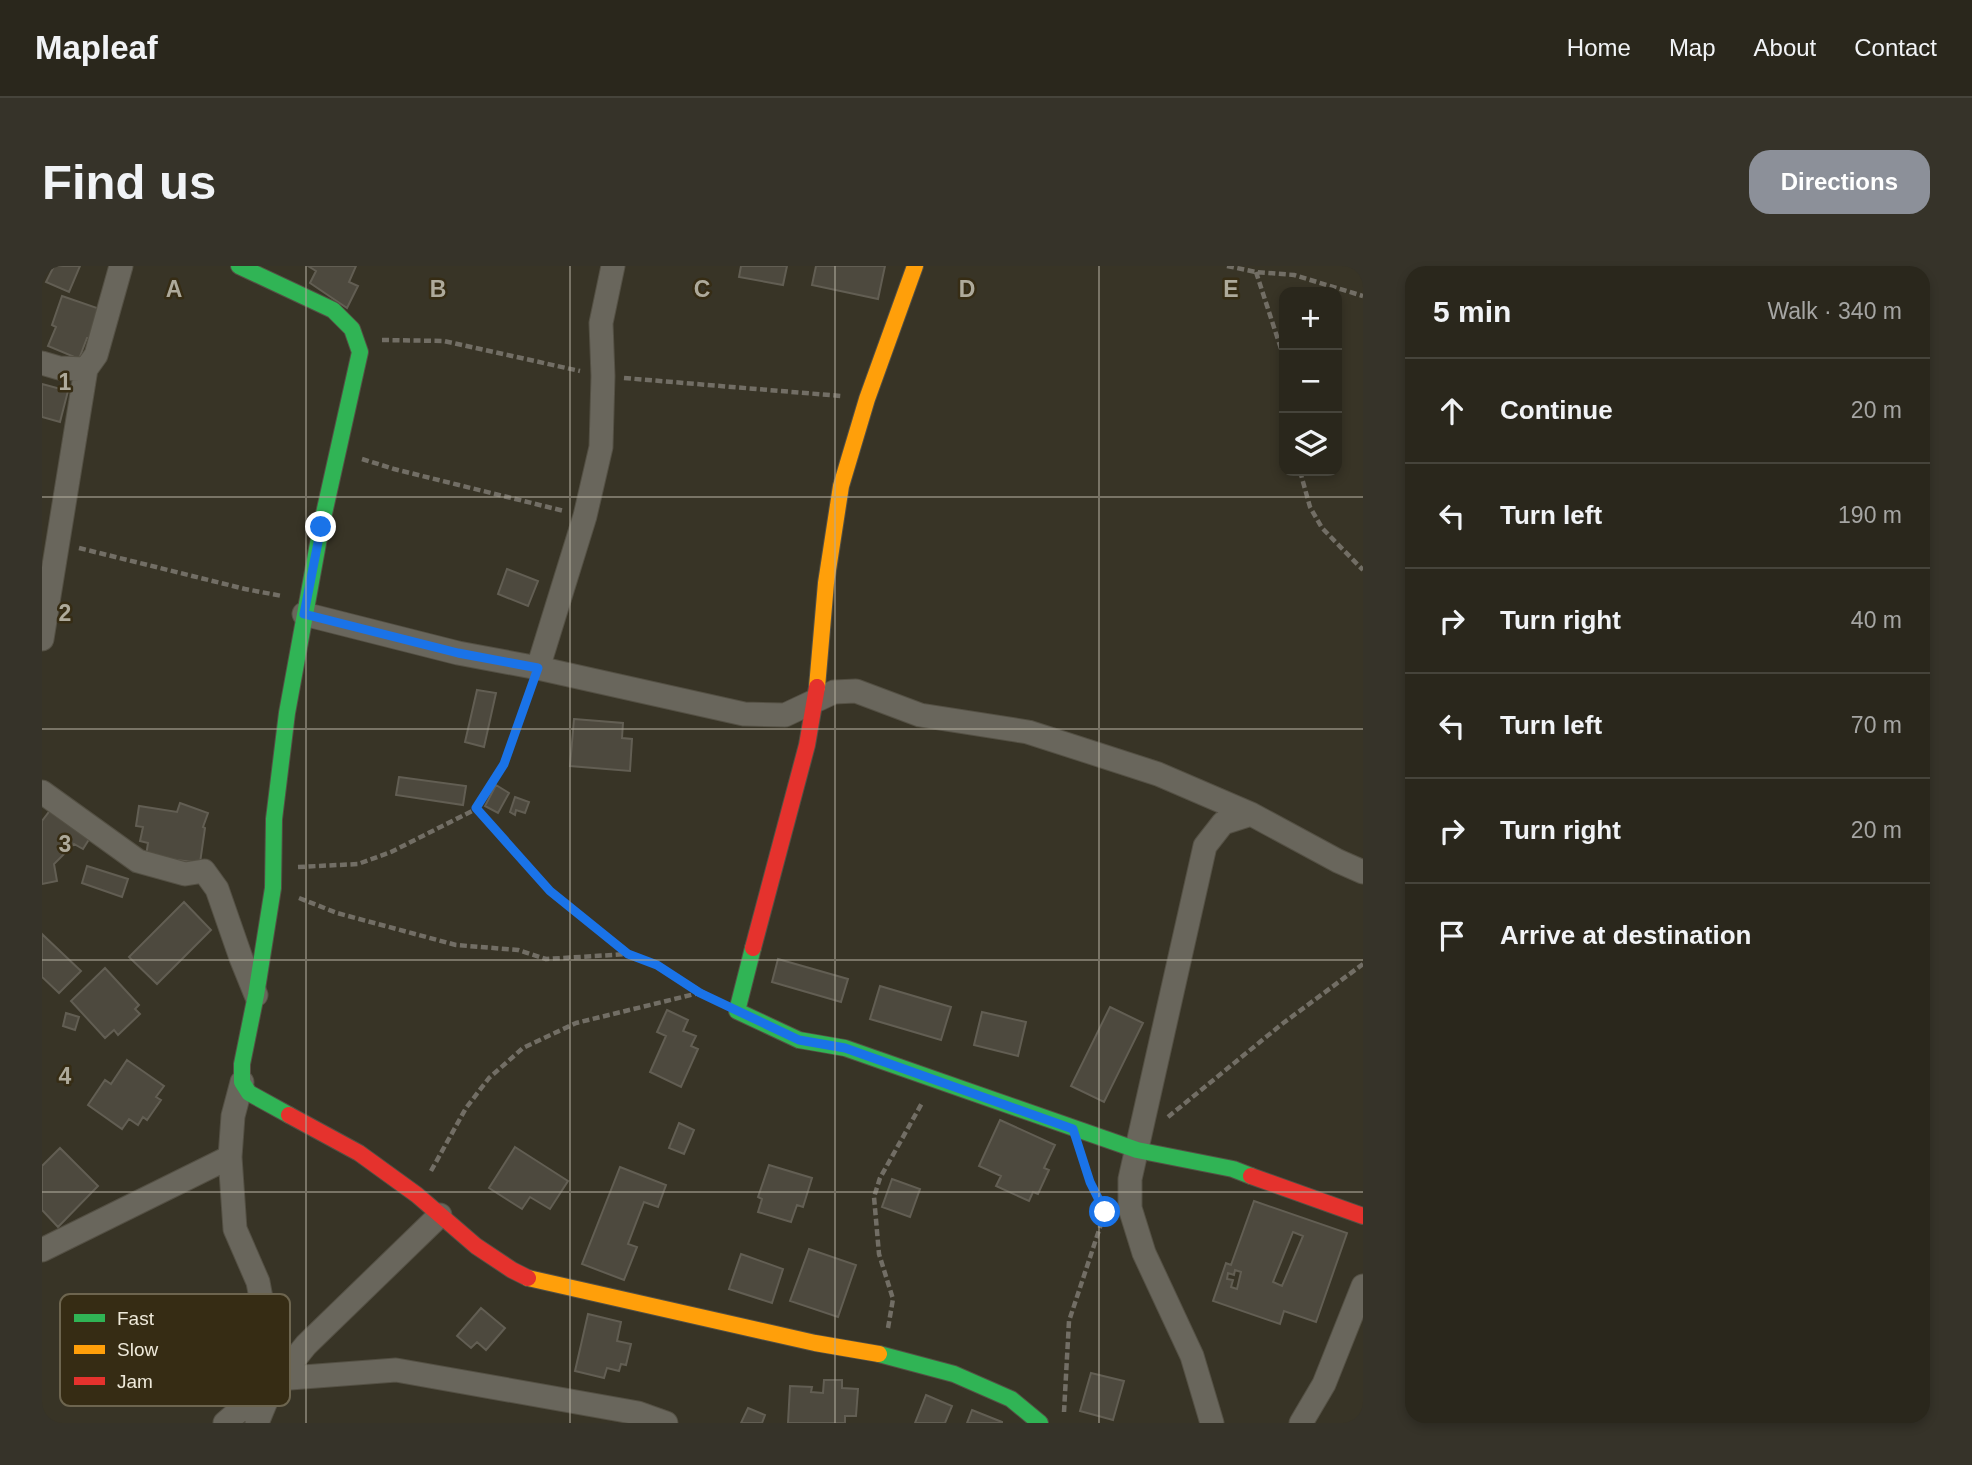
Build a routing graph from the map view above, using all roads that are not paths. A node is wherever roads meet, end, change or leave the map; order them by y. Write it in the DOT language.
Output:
graph roads {
  1 [pos="121,266"];
  2 [pos="239,266"];
  3 [pos="613,266"];
  4 [pos="915,266"];
  5 [pos="42,363"];
  6 [pos="86,369"];
  7 [pos="49,540"];
  8 [pos="306,607"];
  9 [pos="42,639"];
  10 [pos="538,668"];
  11 [pos="816,700"];
  12 [pos="785,715"];
  13 [pos="807,746"];
  14 [pos="42,792"];
  15 [pos="1251,814"];
  16 [pos="1363,872"];
  17 [pos="256,995"];
  18 [pos="242,1082"];
  19 [pos="1139,1143"];
  20 [pos="230,1157"];
  21 [pos="440,1215"];
  22 [pos="1363,1216"];
  23 [pos="42,1250"];
  24 [pos="1363,1286"];
  25 [pos="260,1294"];
  26 [pos="290,1361"];
  27 [pos="290,1378"];
  28 [pos="244,1406"];
  29 [pos="263,1406"];
  30 [pos="225,1423"];
  31 [pos="257,1423"];
  32 [pos="666,1423"];
  33 [pos="1040,1423"];
  34 [pos="1212,1423"];
  35 [pos="1301,1423"];
  1 -- 6 [label="street"];
  2 -- 8 [label="street"];
  3 -- 10 [label="street"];
  4 -- 11 [label="street"];
  5 -- 6 [label="street"];
  6 -- 7 [label="street"];
  7 -- 9 [label="street"];
  8 -- 10 [label="street"];
  8 -- 17 [label="street"];
  10 -- 12 [label="street"];
  11 -- 12 [label="street"];
  11 -- 13 [label="street"];
  11 -- 15 [label="street"];
  12 -- 13 [label="street"];
  13 -- 19 [label="street"];
  14 -- 17 [label="street"];
  15 -- 16 [label="street"];
  15 -- 19 [label="street"];
  17 -- 18 [label="street"];
  18 -- 20 [label="street"];
  18 -- 21 [label="street"];
  19 -- 22 [label="street"];
  19 -- 34 [label="street"];
  20 -- 23 [label="street"];
  20 -- 25 [label="street"];
  21 -- 26 [label="street"];
  21 -- 33 [label="street"];
  24 -- 35 [label="street"];
  27 -- 32 [label="street"];
  28 -- 30 [label="street"];
  29 -- 31 [label="street"];
}
